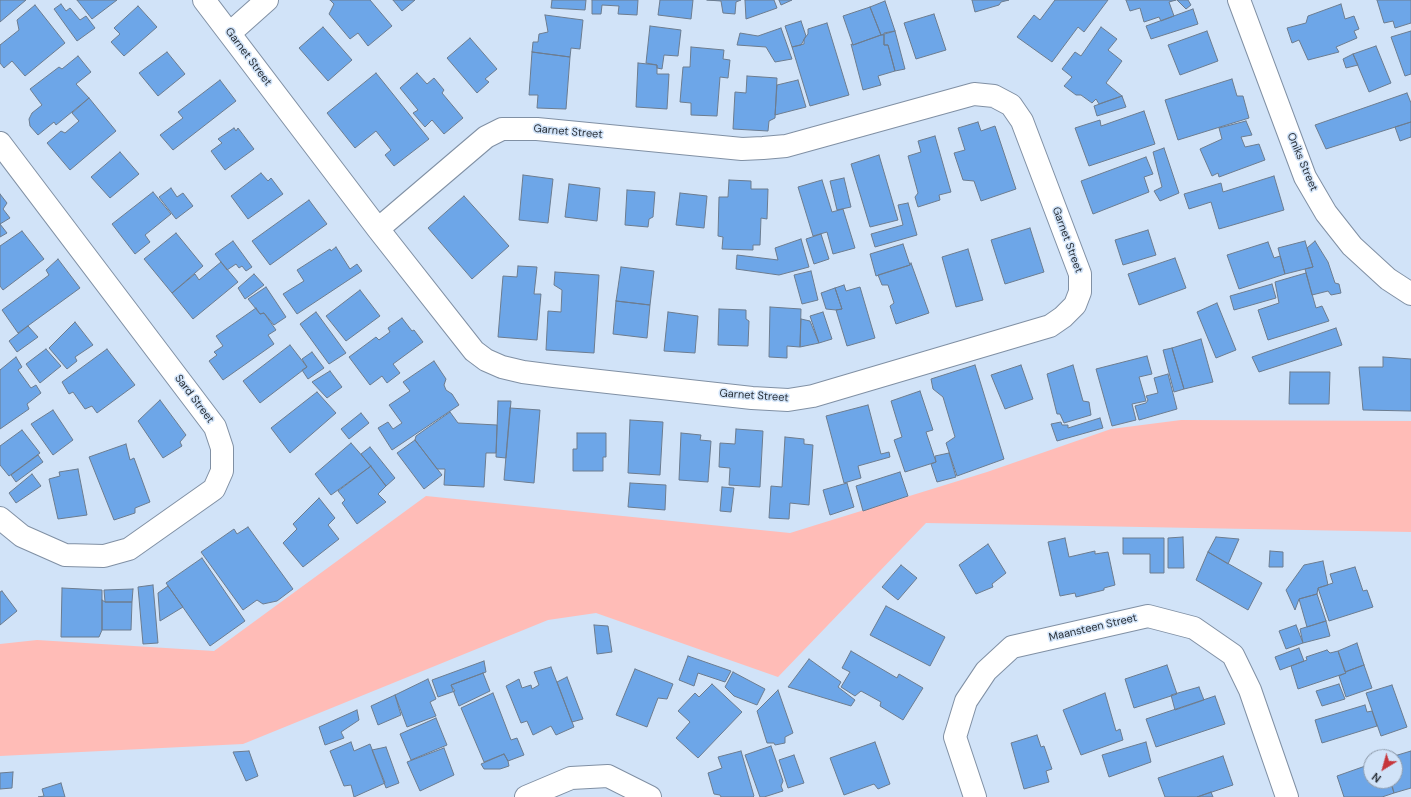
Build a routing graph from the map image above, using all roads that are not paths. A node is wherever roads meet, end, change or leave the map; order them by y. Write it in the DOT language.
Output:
graph roads {
  1 [pos="204,0"];
  2 [pos="267,0"];
  3 [pos="1239,0"];
  4 [pos="230,33"];
  5 [pos="0,143"];
  6 [pos="378,229"];
  7 [pos="1411,294"];
  8 [pos="0,518"];
  9 [pos="526,797"];
  10 [pos="650,797"];
  11 [pos="975,797"];
  12 [pos="1287,797"];
  1 -- 4 [label="street, Garnet Street"];
  2 -- 4 [label="street"];
  3 -- 7 [label="street, Oniks Street"];
  4 -- 6 [label="street, Garnet Street"];
  5 -- 8 [label="street, Sard Street"];
  6 -- 6 [label="street, Garnet Street"];
  9 -- 10 [label="street"];
  11 -- 12 [label="street, Maansteen Street"];
}
